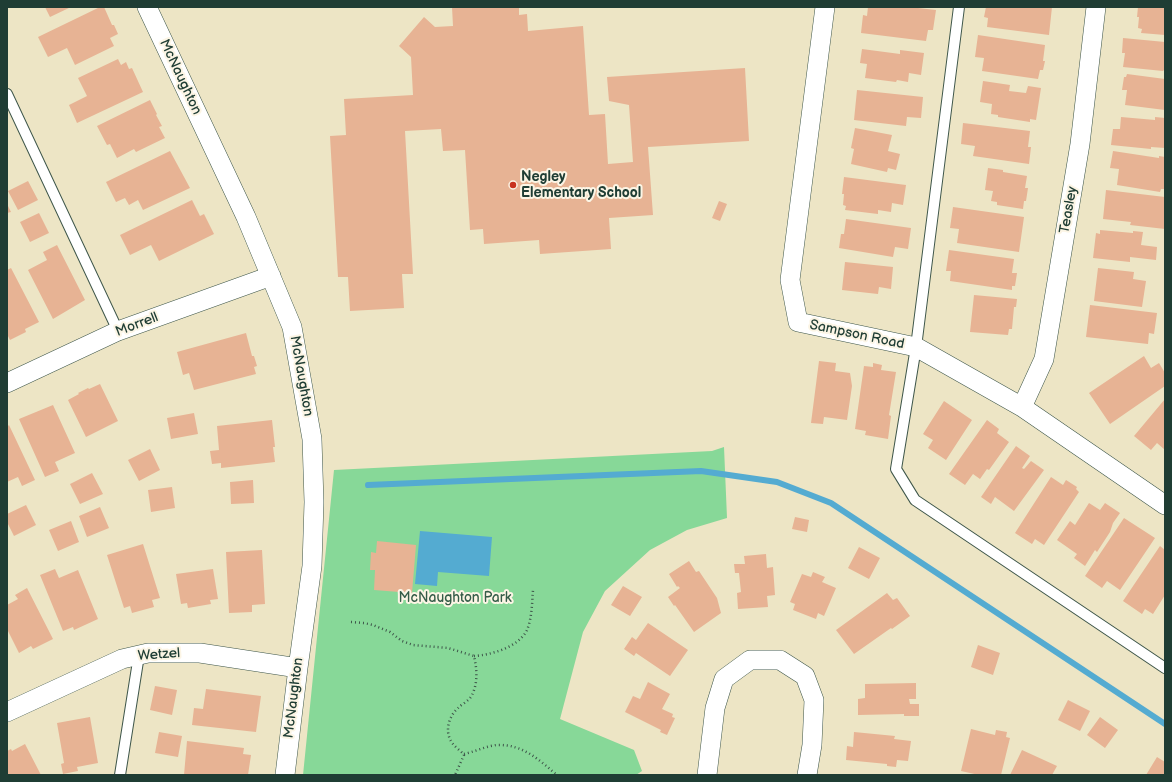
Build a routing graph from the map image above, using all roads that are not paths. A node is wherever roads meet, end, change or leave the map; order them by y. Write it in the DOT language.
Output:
graph roads {
  1 [pos="147,7"];
  2 [pos="825,7"];
  3 [pos="959,7"];
  4 [pos="1096,7"];
  5 [pos="7,94"];
  6 [pos="271,276"];
  7 [pos="118,331"];
  8 [pos="916,347"];
  9 [pos="7,383"];
  10 [pos="1022,407"];
  11 [pos="1165,505"];
  12 [pos="139,655"];
  13 [pos="298,668"];
  14 [pos="1165,668"];
  15 [pos="7,712"];
  16 [pos="120,775"];
  17 [pos="285,775"];
  18 [pos="707,775"];
  19 [pos="807,775"];
  1 -- 6 [label="street, McNaughton"];
  2 -- 8 [label="street, Sampson Road"];
  3 -- 8 [label="lane"];
  4 -- 10 [label="street, Teasley"];
  5 -- 7 [label="lane"];
  6 -- 7 [label="street, Morrell"];
  6 -- 13 [label="street, McNaughton"];
  7 -- 9 [label="street, Morrell"];
  8 -- 10 [label="street, Sampson Road"];
  8 -- 14 [label="lane"];
  10 -- 11 [label="street, Sampson Road"];
  12 -- 13 [label="street, Wetzel"];
  12 -- 15 [label="street, Wetzel"];
  12 -- 16 [label="lane"];
  13 -- 17 [label="street, McNaughton"];
  18 -- 19 [label="street"];
}
